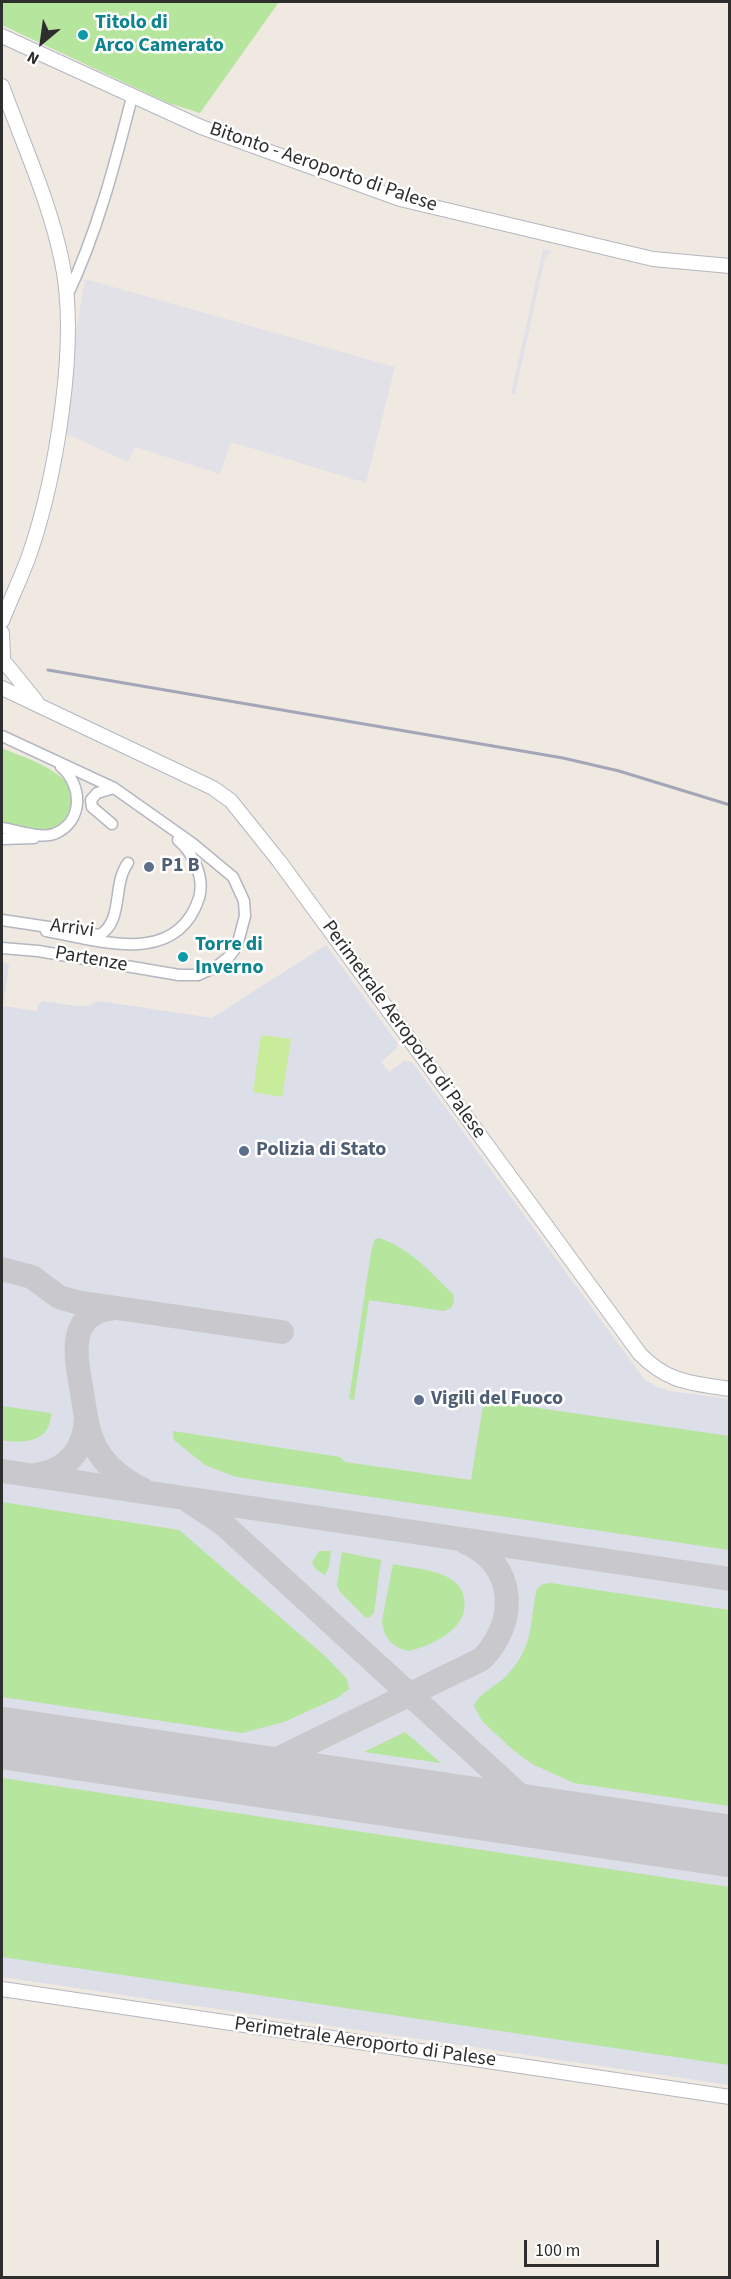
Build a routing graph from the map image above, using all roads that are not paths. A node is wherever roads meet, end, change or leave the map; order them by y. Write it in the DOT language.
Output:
graph roads {
  1 [pos="2,36"];
  2 [pos="2,86"];
  3 [pos="132,97"];
  4 [pos="729,266"];
  5 [pos="67,296"];
  6 [pos="2,621"];
  7 [pos="2,633"];
  8 [pos="4,659"];
  9 [pos="2,678"];
  10 [pos="2,688"];
  11 [pos="39,705"];
  12 [pos="2,736"];
  13 [pos="46,756"];
  14 [pos="114,788"];
  15 [pos="140,806"];
  16 [pos="112,824"];
  17 [pos="2,828"];
  18 [pos="45,835"];
  19 [pos="2,839"];
  20 [pos="128,863"];
  21 [pos="2,920"];
  22 [pos="45,931"];
  23 [pos="2,948"];
  24 [pos="729,1389"];
  25 [pos="2,1989"];
  26 [pos="729,2097"];
  1 -- 3 [label="street, Bitonto - Aeroporto di Palese"];
  2 -- 5 [label="street"];
  3 -- 4 [label="street, Bitonto - Aeroporto di Palese"];
  3 -- 5 [label="street"];
  5 -- 6 [label="street"];
  7 -- 8 [label="street"];
  8 -- 9 [label="street"];
  8 -- 11 [label="street, Perimetrale Aeroporto di Palese"];
  10 -- 11 [label="street, Perimetrale Aeroporto di Palese"];
  11 -- 24 [label="street, Perimetrale Aeroporto di Palese"];
  12 -- 13 [label="street"];
  13 -- 14 [label="street"];
  13 -- 18 [label="street"];
  14 -- 15 [label="street"];
  14 -- 16 [label="street"];
  15 -- 22 [label="street, Arrivi"];
  15 -- 23 [label="street, Partenze"];
  17 -- 18 [label="street"];
  18 -- 19 [label="street"];
  20 -- 21 [label="street, Arrivi"];
  25 -- 26 [label="street, Perimetrale Aeroporto di Palese"];
}
